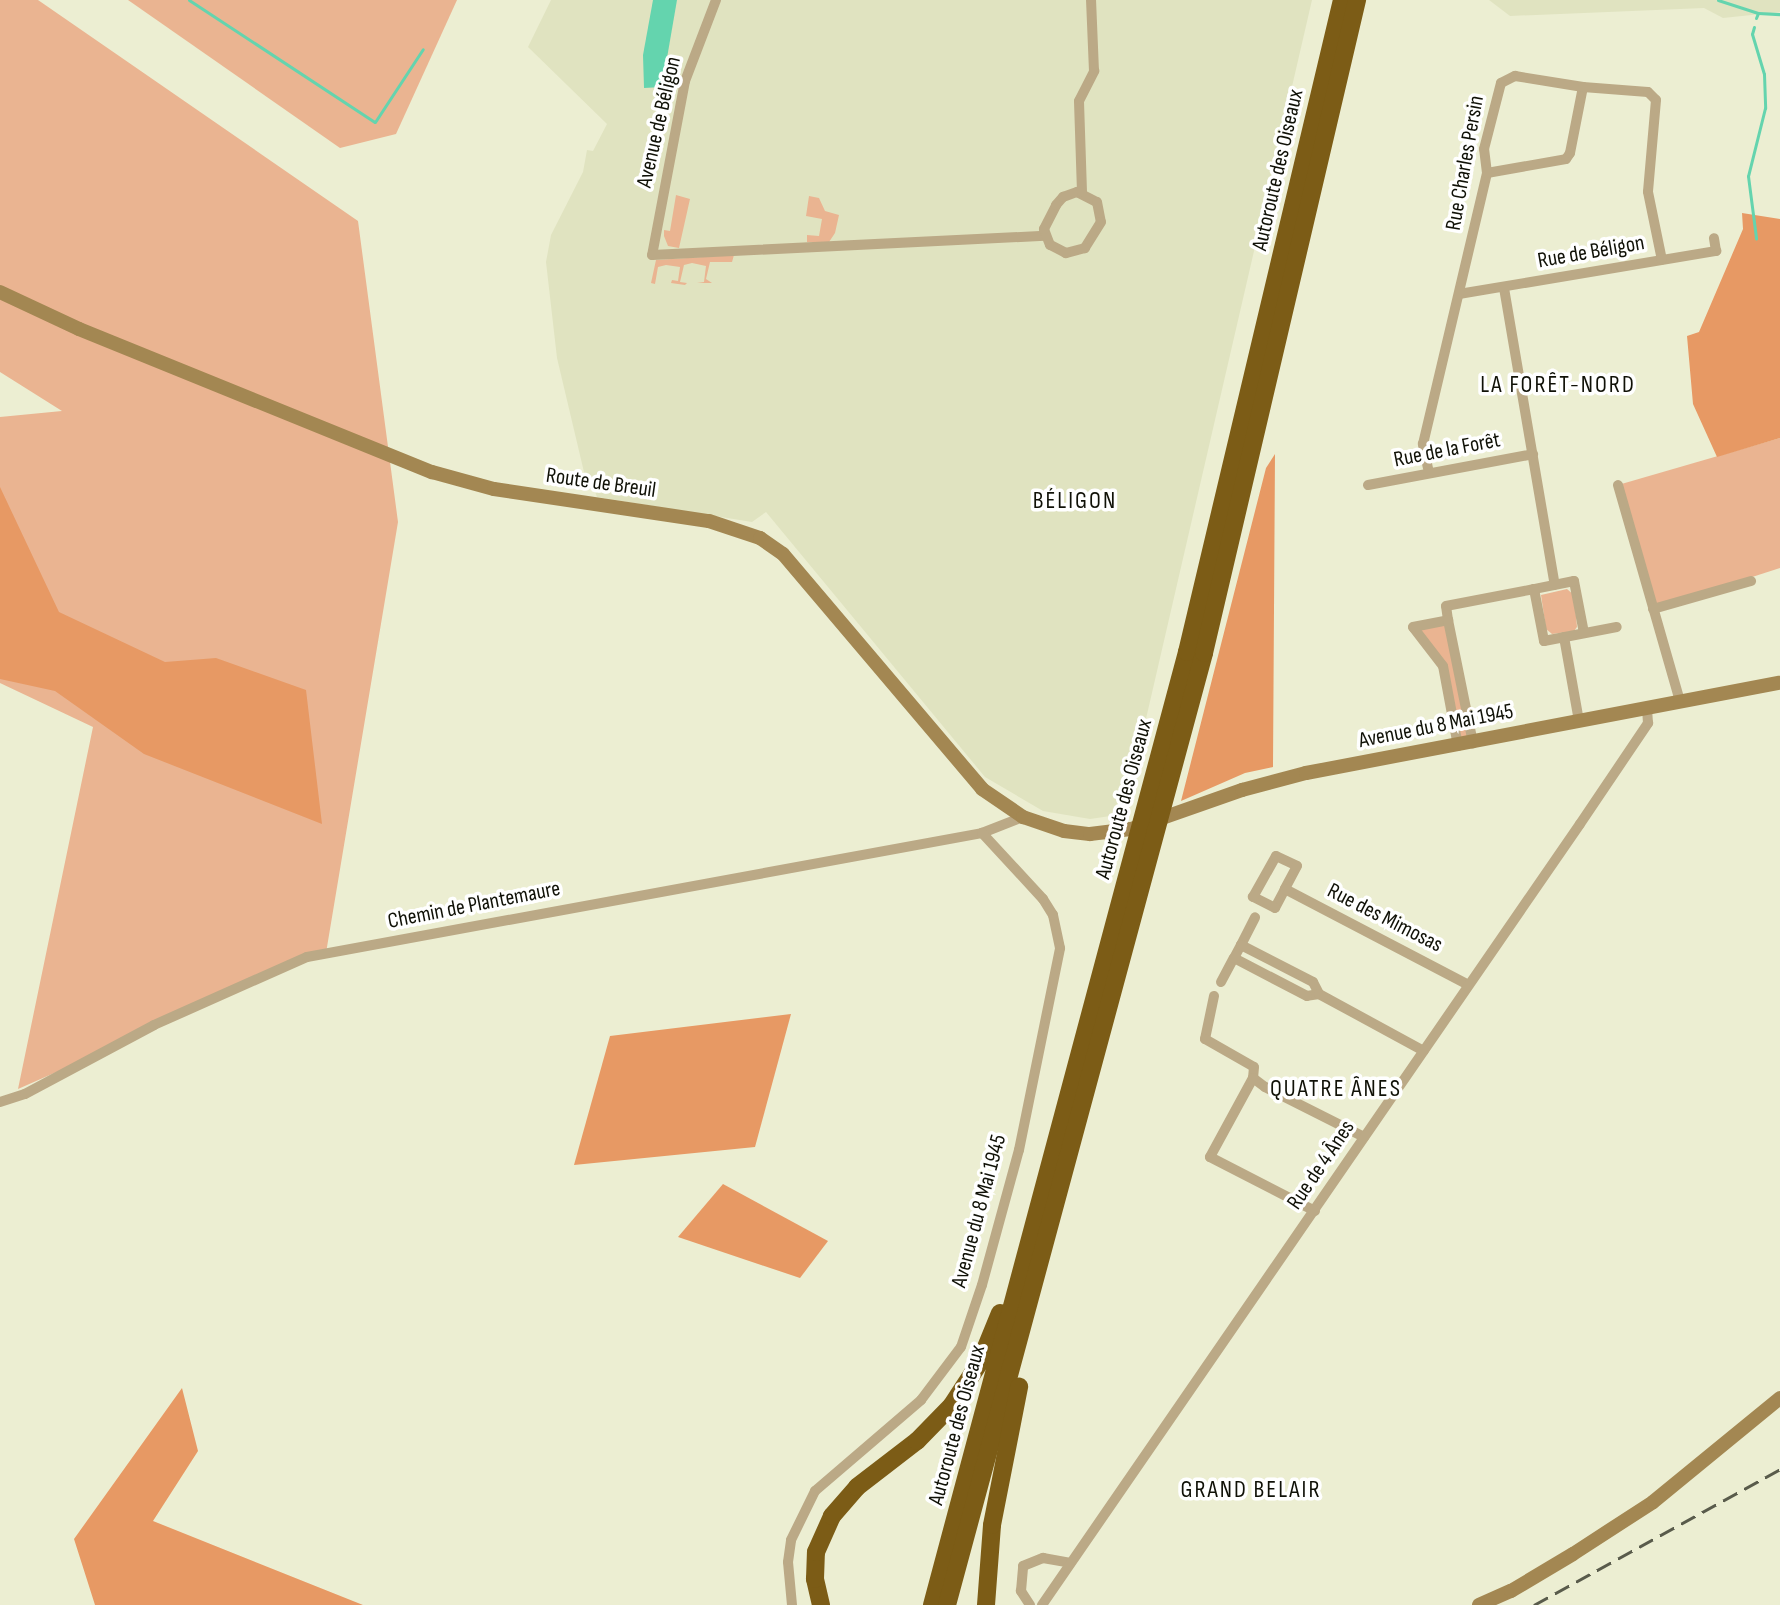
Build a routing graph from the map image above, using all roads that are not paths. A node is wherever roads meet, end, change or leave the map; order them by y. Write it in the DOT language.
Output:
graph roads {
  1 [pos="716,0"];
  2 [pos="1091,0"];
  3 [pos="1342,0"];
  4 [pos="1357,0"];
  5 [pos="1583,87"];
  6 [pos="1487,173"];
  7 [pos="1082,192"];
  8 [pos="1045,236"];
  9 [pos="1714,238"];
  10 [pos="1662,260"];
  11 [pos="1504,288"];
  12 [pos="0,292"];
  13 [pos="1459,294"];
  14 [pos="1533,454"];
  15 [pos="1429,473"];
  16 [pos="1368,485"];
  17 [pos="1618,485"];
  18 [pos="1751,581"];
  19 [pos="1555,585"];
  20 [pos="1534,589"];
  21 [pos="1653,609"];
  22 [pos="1448,620"];
  23 [pos="1617,627"];
  24 [pos="1584,633"];
  25 [pos="1564,637"];
  26 [pos="1780,683"];
  27 [pos="1680,701"];
  28 [pos="1647,707"];
  29 [pos="1579,721"];
  30 [pos="1466,744"];
  31 [pos="1023,817"];
  32 [pos="982,833"];
  33 [pos="1106,833"];
  34 [pos="1285,889"];
  35 [pos="1255,917"];
  36 [pos="1241,945"];
  37 [pos="1234,958"];
  38 [pos="1221,982"];
  39 [pos="1467,984"];
  40 [pos="1319,994"];
  41 [pos="1214,996"];
  42 [pos="1424,1051"];
  43 [pos="1253,1078"];
  44 [pos="0,1102"];
  45 [pos="1059,1132"];
  46 [pos="1364,1137"];
  47 [pos="1058,1200"];
  48 [pos="1315,1211"];
  49 [pos="1780,1398"];
  50 [pos="1071,1563"];
  51 [pos="792,1605"];
  52 [pos="821,1605"];
  53 [pos="932,1605"];
  54 [pos="947,1605"];
  55 [pos="986,1605"];
  56 [pos="1030,1605"];
  57 [pos="1042,1605"];
  58 [pos="1479,1605"];
  1 -- 8 [label="street, Avenue de Béligon"];
  2 -- 7 [label="street"];
  3 -- 45 [label="highway, Autoroute des Oiseaux"];
  4 -- 47 [label="highway, Autoroute des Oiseaux"];
  5 -- 6 [label="street"];
  5 -- 6 [label="street, Rue Charles Persin"];
  5 -- 10 [label="street, Rue Charles Persin"];
  6 -- 13 [label="street, Rue Charles Persin"];
  7 -- 8 [label="street"];
  7 -- 8 [label="street"];
  9 -- 10 [label="street, Rue de Béligon"];
  10 -- 11 [label="street, Rue de Béligon"];
  11 -- 13 [label="street, Rue de Béligon"];
  11 -- 14 [label="street"];
  12 -- 31 [label="street, Route de Breuil"];
  13 -- 15 [label="street, Rue Charles Persin"];
  14 -- 15 [label="street, Rue de la Forêt"];
  14 -- 19 [label="street"];
  15 -- 16 [label="street, Rue de la Forêt"];
  17 -- 21 [label="street"];
  18 -- 21 [label="street"];
  19 -- 20 [label="street"];
  19 -- 24 [label="street"];
  20 -- 22 [label="street"];
  20 -- 25 [label="street"];
  21 -- 27 [label="street"];
  22 -- 30 [label="street"];
  22 -- 30 [label="street"];
  23 -- 24 [label="street"];
  24 -- 25 [label="street"];
  25 -- 29 [label="street"];
  26 -- 27 [label="street, Avenue du 8 Mai 1945"];
  27 -- 28 [label="street, Avenue du 8 Mai 1945"];
  28 -- 29 [label="street, Avenue du 8 Mai 1945"];
  28 -- 39 [label="street, Rue de 4 Ânes"];
  29 -- 30 [label="street, Avenue du 8 Mai 1945"];
  30 -- 33 [label="street, Avenue du 8 Mai 1945"];
  31 -- 32 [label="street"];
  31 -- 33 [label="street, Route de Breuil"];
  32 -- 44 [label="street, Chemin de Plantemaure"];
  32 -- 51 [label="street, Avenue du 8 Mai 1945"];
  34 -- 34 [label="street"];
  34 -- 39 [label="street, Rue des Mimosas"];
  35 -- 36 [label="street"];
  36 -- 37 [label="street"];
  36 -- 40 [label="street"];
  37 -- 38 [label="street"];
  37 -- 40 [label="street"];
  39 -- 42 [label="street, Rue de 4 Ânes"];
  40 -- 42 [label="street"];
  41 -- 43 [label="street"];
  42 -- 46 [label="street, Rue de 4 Ânes"];
  43 -- 46 [label="street"];
  43 -- 48 [label="street"];
  45 -- 52 [label="highway"];
  45 -- 53 [label="highway, Autoroute des Oiseaux"];
  46 -- 48 [label="street, Rue de 4 Ânes"];
  47 -- 54 [label="highway, Autoroute des Oiseaux"];
  47 -- 55 [label="highway"];
  48 -- 50 [label="street, Rue de 4 Ânes"];
  49 -- 58 [label="street"];
  50 -- 56 [label="street"];
  50 -- 57 [label="street, Rue de 4 Ânes"];
}
